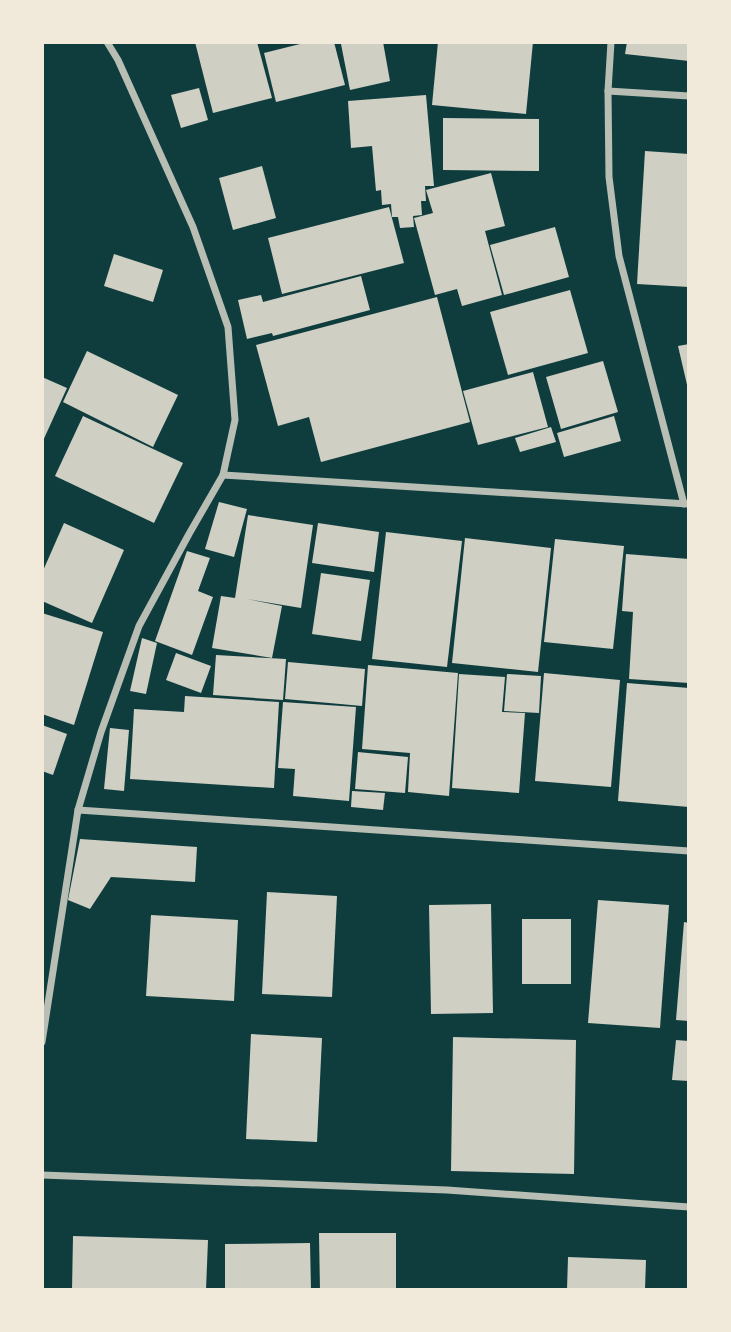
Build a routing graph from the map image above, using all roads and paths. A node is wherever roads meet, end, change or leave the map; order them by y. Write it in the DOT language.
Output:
graph roads {
  1 [pos="107,42"];
  2 [pos="611,42"];
  3 [pos="608,91"];
  4 [pos="689,96"];
  5 [pos="223,475"];
  6 [pos="687,504"];
  7 [pos="78,810"];
  8 [pos="689,851"];
  9 [pos="42,1042"];
  10 [pos="42,1175"];
  11 [pos="689,1207"];
  1 -- 5 [label="street"];
  2 -- 3 [label="street"];
  3 -- 4 [label="street"];
  3 -- 6 [label="street"];
  5 -- 6 [label="street"];
  5 -- 7 [label="street"];
  7 -- 8 [label="street"];
  7 -- 9 [label="street"];
  10 -- 11 [label="street"];
}
